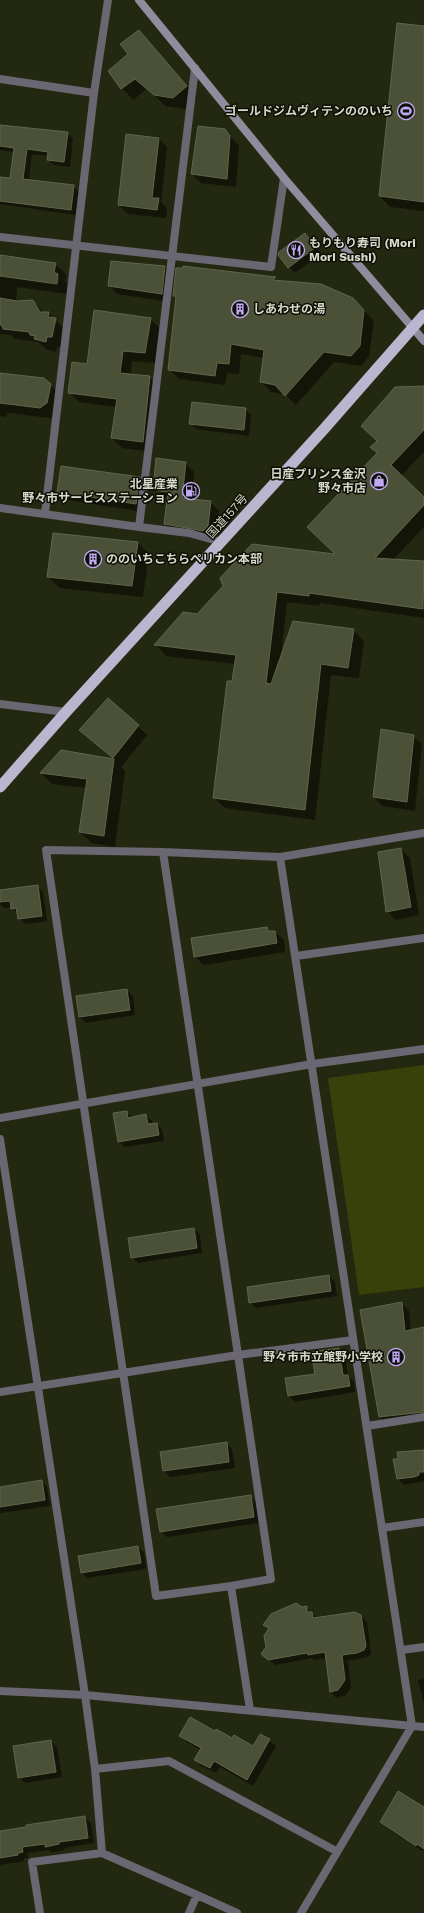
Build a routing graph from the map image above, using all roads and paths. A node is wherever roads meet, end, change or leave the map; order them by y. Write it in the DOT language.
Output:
graph roads {
  1 [pos="108,0"];
  2 [pos="139,0"];
  3 [pos="195,68"];
  4 [pos="0,80"];
  5 [pos="94,93"];
  6 [pos="284,178"];
  7 [pos="0,237"];
  8 [pos="77,245"];
  9 [pos="173,256"];
  10 [pos="424,315"];
  11 [pos="412,328"];
  12 [pos="424,341"];
  13 [pos="0,508"];
  14 [pos="45,513"];
  15 [pos="139,527"];
  16 [pos="221,542"];
  17 [pos="0,704"];
  18 [pos="66,712"];
  19 [pos="0,787"];
  20 [pos="424,832"];
  21 [pos="163,852"];
  22 [pos="280,857"];
  23 [pos="424,938"];
  24 [pos="296,956"];
  25 [pos="424,1050"];
  26 [pos="312,1064"];
  27 [pos="199,1084"];
  28 [pos="84,1105"];
  29 [pos="0,1118"];
  30 [pos="0,1139"];
  31 [pos="353,1340"];
  32 [pos="238,1355"];
  33 [pos="124,1373"];
  34 [pos="38,1386"];
  35 [pos="0,1392"];
  36 [pos="424,1417"];
  37 [pos="367,1426"];
  38 [pos="424,1522"];
  39 [pos="382,1528"];
  40 [pos="231,1586"];
  41 [pos="424,1647"];
  42 [pos="402,1650"];
  43 [pos="0,1690"];
  44 [pos="85,1695"];
  45 [pos="250,1710"];
  46 [pos="412,1726"];
  47 [pos="424,1727"];
  48 [pos="95,1769"];
  49 [pos="336,1851"];
  50 [pos="102,1853"];
  51 [pos="197,1895"];
  52 [pos="40,1913"];
  53 [pos="189,1913"];
  54 [pos="237,1913"];
  55 [pos="301,1913"];
  1 -- 5 [label="street"];
  2 -- 3 [label="main road"];
  3 -- 6 [label="main road"];
  3 -- 9 [label="street"];
  4 -- 5 [label="street"];
  5 -- 8 [label="street"];
  6 -- 9 [label="street"];
  6 -- 11 [label="main road"];
  7 -- 8 [label="street"];
  8 -- 9 [label="street"];
  8 -- 14 [label="street"];
  9 -- 15 [label="street"];
  10 -- 11 [label="highway, 国道157号"];
  11 -- 12 [label="main road"];
  11 -- 16 [label="highway, 国道157号"];
  13 -- 14 [label="street"];
  14 -- 15 [label="street"];
  15 -- 16 [label="street"];
  16 -- 18 [label="highway, 国道157号"];
  17 -- 18 [label="street"];
  18 -- 19 [label="highway, 国道157号"];
  20 -- 22 [label="street"];
  21 -- 22 [label="street"];
  21 -- 27 [label="street"];
  21 -- 28 [label="street"];
  22 -- 24 [label="street"];
  23 -- 24 [label="street"];
  24 -- 26 [label="street"];
  25 -- 26 [label="street"];
  26 -- 27 [label="street"];
  26 -- 31 [label="street"];
  27 -- 28 [label="street"];
  27 -- 32 [label="street"];
  28 -- 29 [label="street"];
  28 -- 33 [label="street"];
  30 -- 34 [label="street"];
  31 -- 32 [label="street"];
  31 -- 37 [label="street"];
  32 -- 33 [label="street"];
  32 -- 40 [label="street"];
  33 -- 34 [label="street"];
  33 -- 40 [label="street"];
  34 -- 35 [label="street"];
  34 -- 44 [label="street"];
  36 -- 37 [label="street"];
  37 -- 39 [label="street"];
  38 -- 39 [label="street"];
  39 -- 42 [label="street"];
  40 -- 45 [label="street"];
  41 -- 42 [label="street"];
  42 -- 46 [label="street"];
  43 -- 44 [label="street"];
  44 -- 45 [label="street"];
  44 -- 48 [label="street"];
  45 -- 46 [label="street"];
  46 -- 47 [label="street"];
  46 -- 49 [label="street"];
  48 -- 49 [label="street"];
  48 -- 50 [label="street"];
  49 -- 55 [label="street"];
  50 -- 51 [label="street"];
  50 -- 52 [label="street"];
  51 -- 53 [label="street"];
  51 -- 54 [label="street"];
}
